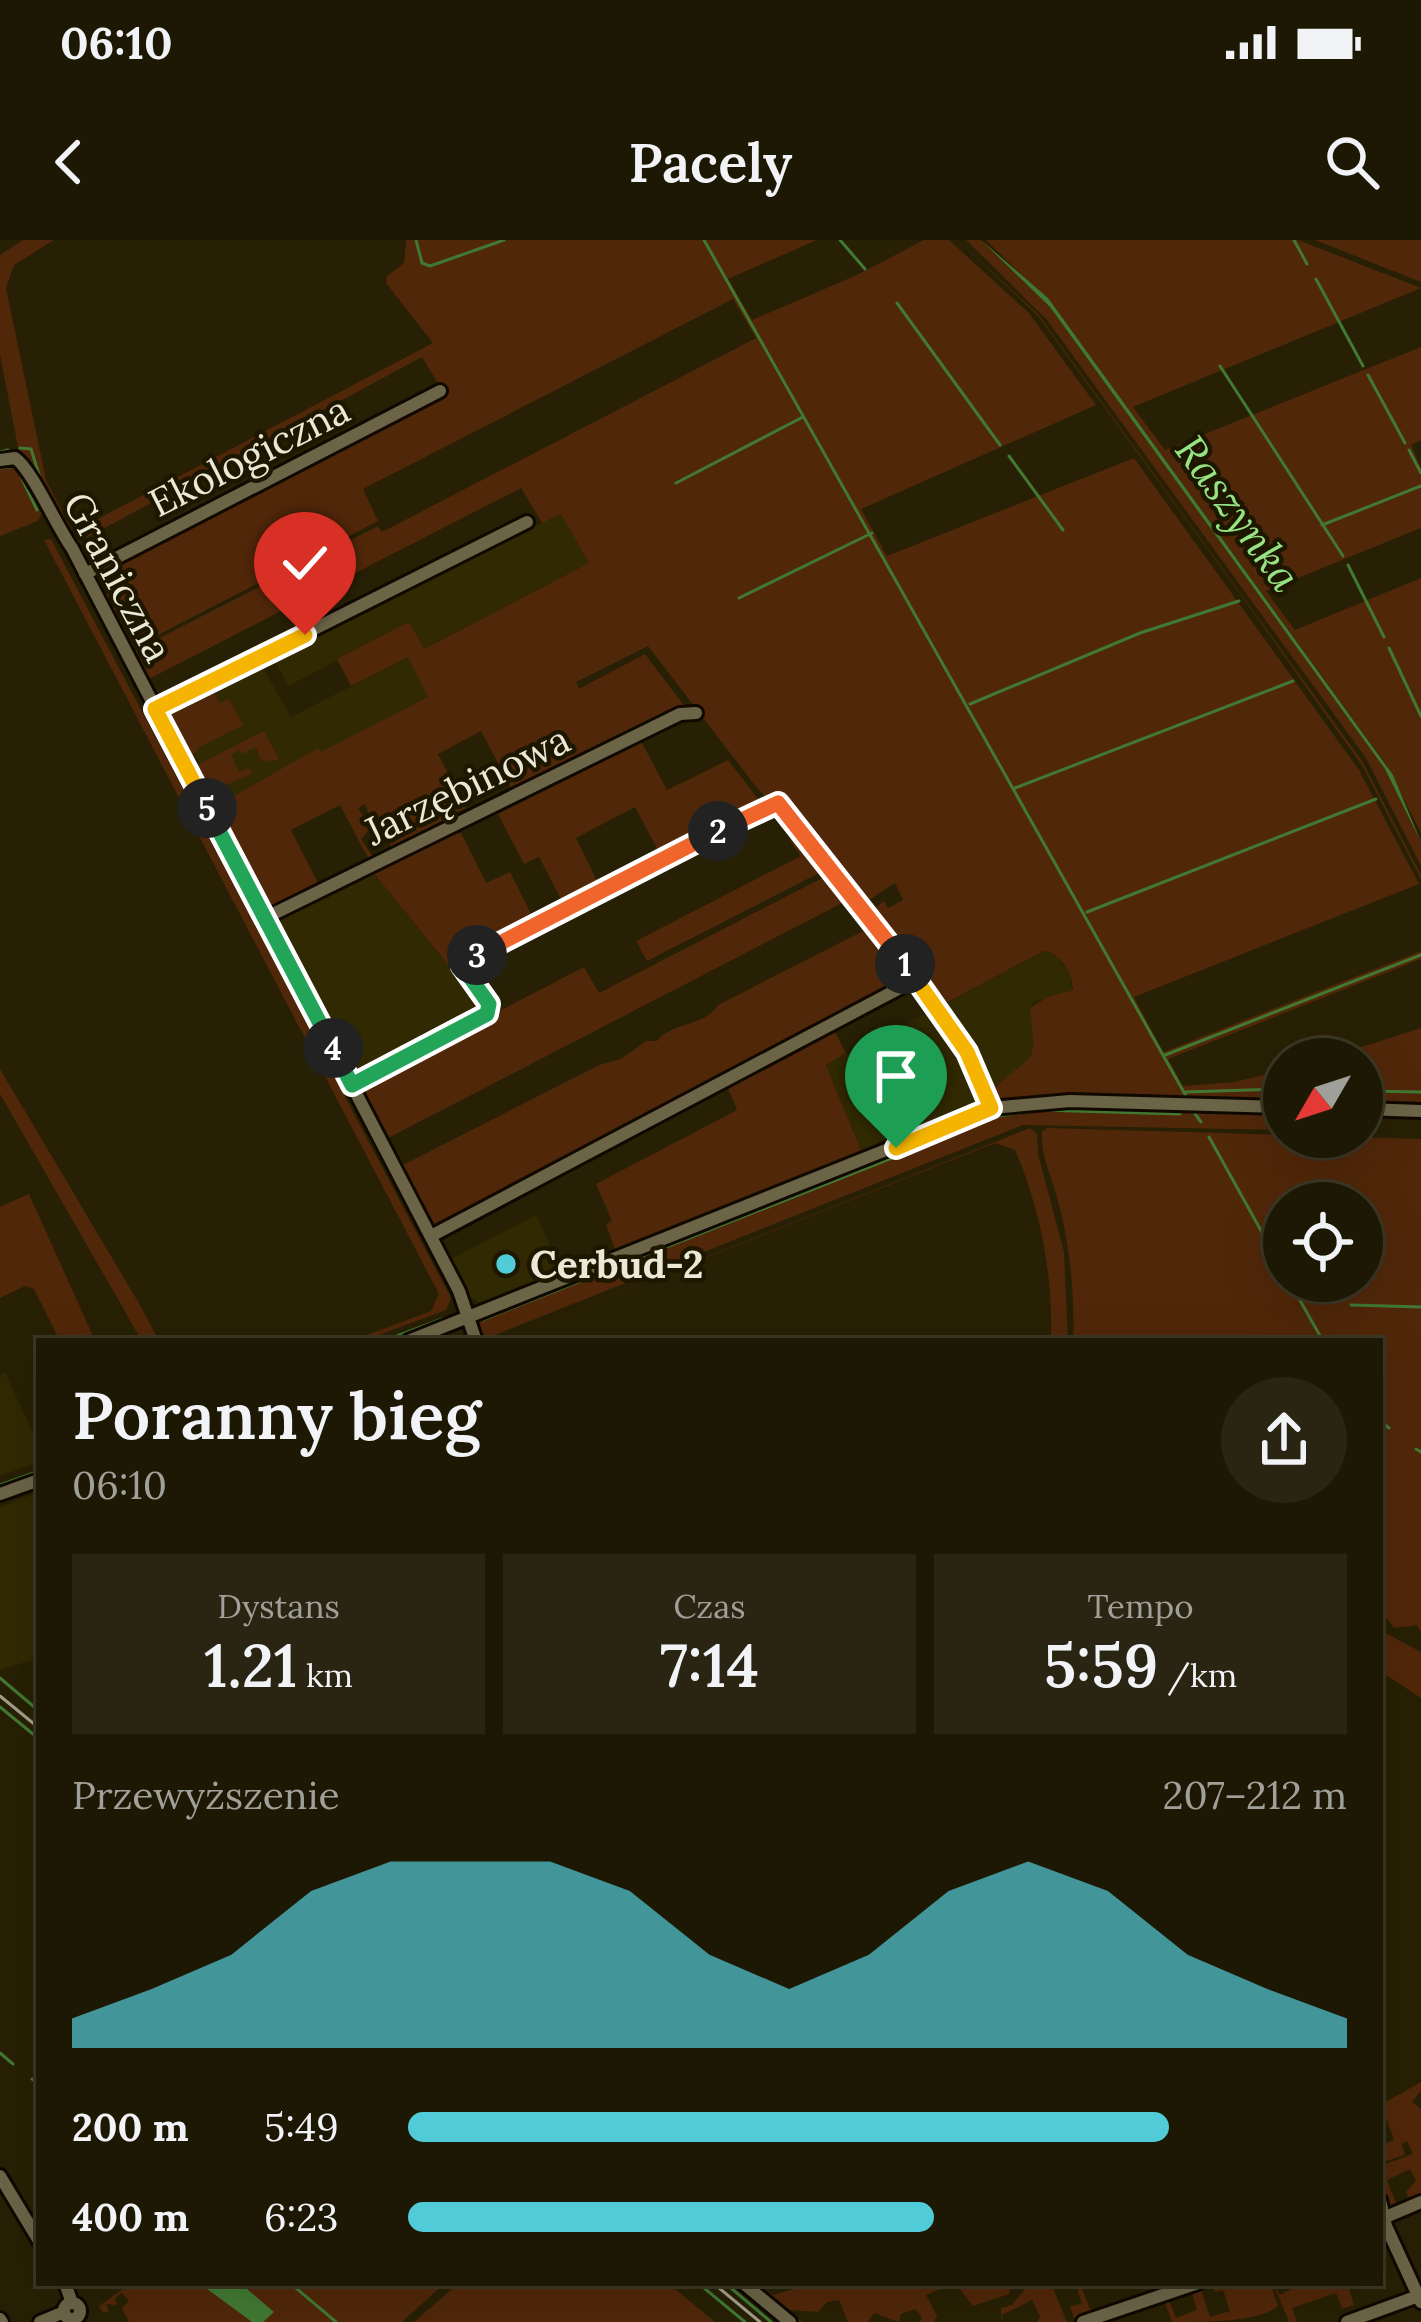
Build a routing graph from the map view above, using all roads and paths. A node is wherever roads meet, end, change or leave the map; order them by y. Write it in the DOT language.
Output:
graph roads {
  1 [pos="440,392"];
  2 [pos="0,460"];
  3 [pos="527,522"];
  4 [pos="85,574"];
  5 [pos="155,709"];
  6 [pos="696,713"];
  7 [pos="266,918"];
  8 [pos="917,979"];
  9 [pos="352,1085"];
  10 [pos="1263,1106"];
  11 [pos="991,1108"];
  12 [pos="1383,1110"];
  13 [pos="1421,1111"];
  14 [pos="431,1236"];
  15 [pos="468,1318"];
  16 [pos="416,1338"];
  17 [pos="475,1338"];
  18 [pos="36,1481"];
  19 [pos="0,1494"];
  20 [pos="0,2176"];
  21 [pos="1421,2202"];
  22 [pos="1383,2218"];
  23 [pos="1383,2220"];
  24 [pos="36,2235"];
  25 [pos="64,2286"];
  26 [pos="747,2286"];
  27 [pos="1189,2286"];
  28 [pos="1420,2298"];
  29 [pos="40,2322"];
  30 [pos="790,2322"];
  31 [pos="1083,2322"];
  32 [pos="1347,2322"];
  1 -- 4 [label="street, Ekologiczna"];
  2 -- 4 [label="street, Graniczna"];
  3 -- 5 [label="street"];
  4 -- 5 [label="street, Graniczna"];
  5 -- 7 [label="street, Graniczna"];
  6 -- 7 [label="street, Jarzębinowa"];
  7 -- 9 [label="street, Graniczna"];
  8 -- 9 [label="street"];
  8 -- 11 [label="street"];
  8 -- 14 [label="street"];
  9 -- 14 [label="street, Graniczna"];
  10 -- 11 [label="street"];
  11 -- 15 [label="street"];
  12 -- 13 [label="street"];
  14 -- 15 [label="street, Graniczna"];
  15 -- 16 [label="street"];
  15 -- 17 [label="street, Graniczna"];
  18 -- 19 [label="street"];
  20 -- 24 [label="street"];
  21 -- 22 [label="street"];
  23 -- 28 [label="street"];
  25 -- 29 [label="street"];
  26 -- 30 [label="street"];
  27 -- 31 [label="street"];
  28 -- 32 [label="street"];
}
